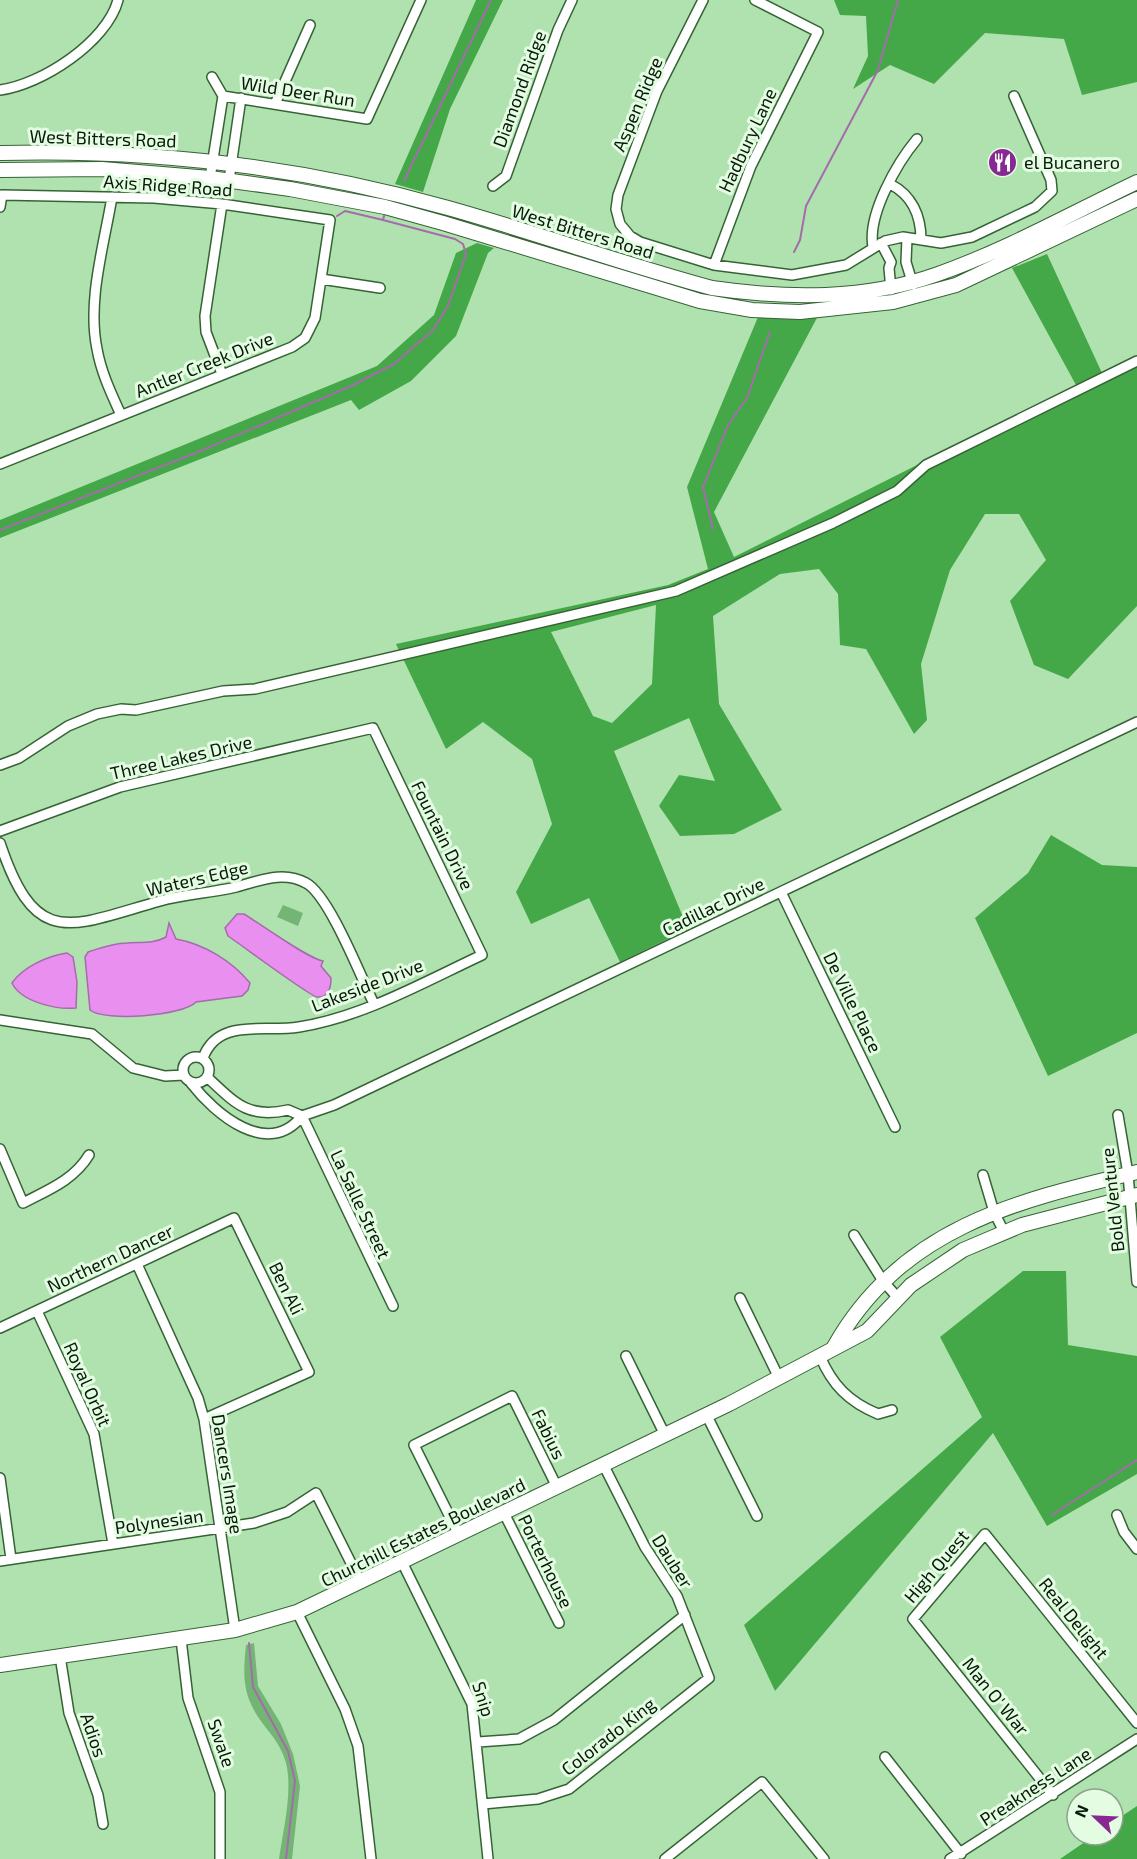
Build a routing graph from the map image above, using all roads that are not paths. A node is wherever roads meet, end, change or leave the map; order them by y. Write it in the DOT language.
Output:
graph roads {
  1 [pos="118,0"];
  2 [pos="421,0"];
  3 [pos="572,0"];
  4 [pos="703,0"];
  5 [pos="755,0"];
  6 [pos="310,25"];
  7 [pos="212,77"];
  8 [pos="0,90"];
  9 [pos="223,96"];
  10 [pos="1014,96"];
  11 [pos="241,98"];
  12 [pos="275,104"];
  13 [pos="219,126"];
  14 [pos="237,128"];
  15 [pos="917,139"];
  16 [pos="0,153"];
  17 [pos="212,162"];
  18 [pos="232,164"];
  19 [pos="0,170"];
  20 [pos="210,178"];
  21 [pos="229,180"];
  22 [pos="1137,182"];
  23 [pos="890,184"];
  24 [pos="493,186"];
  25 [pos="1117,192"];
  26 [pos="112,196"];
  27 [pos="1131,202"];
  28 [pos="222,204"];
  29 [pos="0,207"];
  30 [pos="448,208"];
  31 [pos="330,220"];
  32 [pos="442,223"];
  33 [pos="907,238"];
  34 [pos="921,240"];
  35 [pos="877,245"];
  36 [pos="906,261"];
  37 [pos="891,262"];
  38 [pos="714,265"];
  39 [pos="321,279"];
  40 [pos="912,281"];
  41 [pos="890,286"];
  42 [pos="380,288"];
  43 [pos="756,294"];
  44 [pos="915,297"];
  45 [pos="893,302"];
  46 [pos="752,310"];
  47 [pos="1137,361"];
  48 [pos="222,374"];
  49 [pos="121,415"];
  50 [pos="0,464"];
  51 [pos="1137,722"];
  52 [pos="373,728"];
  53 [pos="0,765"];
  54 [pos="0,831"];
  55 [pos="0,843"];
  56 [pos="781,892"];
  57 [pos="482,956"];
  58 [pos="374,1004"];
  59 [pos="0,1020"];
  60 [pos="203,1058"];
  61 [pos="184,1075"];
  62 [pos="207,1077"];
  63 [pos="191,1083"];
  64 [pos="233,1102"];
  65 [pos="223,1114"];
  66 [pos="266,1114"];
  67 [pos="1118,1114"];
  68 [pos="302,1116"];
  69 [pos="895,1127"];
  70 [pos="268,1133"];
  71 [pos="0,1149"];
  72 [pos="90,1155"];
  73 [pos="1132,1173"];
  74 [pos="983,1174"];
  75 [pos="1133,1196"];
  76 [pos="994,1212"];
  77 [pos="234,1218"];
  78 [pos="1004,1232"];
  79 [pos="854,1235"];
  80 [pos="137,1264"];
  81 [pos="883,1281"];
  82 [pos="1137,1282"];
  83 [pos="740,1298"];
  84 [pos="898,1298"];
  85 [pos="393,1306"];
  86 [pos="36,1311"];
  87 [pos="0,1328"];
  88 [pos="834,1347"];
  89 [pos="626,1356"];
  90 [pos="820,1356"];
  91 [pos="779,1378"];
  92 [pos="891,1410"];
  93 [pos="706,1414"];
  94 [pos="204,1419"];
  95 [pos="665,1435"];
  96 [pos="603,1464"];
  97 [pos="0,1478"];
  98 [pos="557,1487"];
  99 [pos="504,1513"];
  100 [pos="1118,1515"];
  101 [pos="757,1516"];
  102 [pos="221,1529"];
  103 [pos="985,1534"];
  104 [pos="459,1535"];
  105 [pos="113,1544"];
  106 [pos="1137,1549"];
  107 [pos="11,1559"];
  108 [pos="0,1561"];
  109 [pos="402,1562"];
  110 [pos="361,1583"];
  111 [pos="297,1612"];
  112 [pos="685,1615"];
  113 [pos="913,1618"];
  114 [pos="559,1623"];
  115 [pos="235,1630"];
  116 [pos="181,1639"];
  117 [pos="60,1656"];
  118 [pos="0,1665"];
  119 [pos="709,1678"];
  120 [pos="1137,1723"];
  121 [pos="1137,1738"];
  122 [pos="478,1742"];
  123 [pos="885,1757"];
  124 [pos="1053,1795"];
  125 [pos="483,1804"];
  126 [pos="103,1824"];
  127 [pos="961,1854"];
  128 [pos="220,1859"];
  129 [pos="371,1859"];
  130 [pos="488,1859"];
  131 [pos="665,1859"];
  132 [pos="824,1859"];
  133 [pos="950,1859"];
  1 -- 8 [label="street"];
  2 -- 12 [label="street, Wild Deer Run"];
  3 -- 24 [label="street, Diamond Ridge"];
  4 -- 38 [label="street, Aspen Ridge"];
  5 -- 38 [label="street, Hadbury Lane"];
  6 -- 12 [label="street"];
  7 -- 9 [label="street, Wild Deer Run"];
  9 -- 11 [label="street, Wild Deer Run"];
  9 -- 13 [label="street"];
  10 -- 34 [label="street"];
  11 -- 12 [label="street, Wild Deer Run"];
  11 -- 14 [label="street"];
  13 -- 14 [label="street"];
  13 -- 17 [label="street"];
  14 -- 18 [label="street"];
  15 -- 23 [label="street"];
  16 -- 17 [label="main road, West Bitters Road"];
  17 -- 18 [label="main road, West Bitters Road"];
  17 -- 20 [label="street"];
  18 -- 21 [label="street"];
  18 -- 30 [label="main road, West Bitters Road"];
  19 -- 20 [label="main road, West Bitters Road"];
  20 -- 21 [label="main road, West Bitters Road"];
  21 -- 32 [label="main road, West Bitters Road"];
  22 -- 25 [label="main road, West Bitters Road"];
  23 -- 34 [label="street"];
  23 -- 35 [label="street"];
  25 -- 27 [label="main road"];
  25 -- 40 [label="main road, West Bitters Road"];
  26 -- 28 [label="street, Axis Ridge Road"];
  26 -- 29 [label="street, Axis Ridge Road"];
  26 -- 49 [label="street"];
  27 -- 44 [label="main road, West Bitters Road"];
  28 -- 31 [label="street, Axis Ridge Road"];
  28 -- 48 [label="street"];
  30 -- 32 [label="main road"];
  30 -- 43 [label="main road, West Bitters Road"];
  31 -- 39 [label="street, Antler Creek Drive"];
  32 -- 46 [label="main road, West Bitters Road"];
  33 -- 34 [label="street"];
  33 -- 35 [label="street"];
  33 -- 36 [label="street"];
  35 -- 37 [label="street"];
  35 -- 38 [label="street"];
  36 -- 37 [label="street"];
  36 -- 40 [label="street"];
  37 -- 41 [label="street"];
  39 -- 42 [label="street"];
  39 -- 48 [label="street, Antler Creek Drive"];
  40 -- 41 [label="main road, West Bitters Road"];
  40 -- 44 [label="street"];
  41 -- 43 [label="main road, West Bitters Road"];
  41 -- 45 [label="street"];
  43 -- 46 [label="main road"];
  44 -- 45 [label="main road, West Bitters Road"];
  45 -- 46 [label="main road, West Bitters Road"];
  47 -- 53 [label="street"];
  48 -- 49 [label="street, Antler Creek Drive"];
  49 -- 50 [label="street, Antler Creek Drive"];
  51 -- 56 [label="street, Cadillac Drive"];
  52 -- 54 [label="street, Three Lakes Drive"];
  52 -- 57 [label="street, Fountain Drive"];
  55 -- 58 [label="street, Waters Edge"];
  56 -- 68 [label="street, Cadillac Drive"];
  56 -- 69 [label="street, De Ville Place"];
  57 -- 58 [label="street, Lakeside Drive"];
  58 -- 60 [label="street, Lakeside Drive"];
  59 -- 61 [label="street"];
  60 -- 61 [label="street"];
  60 -- 62 [label="street"];
  61 -- 63 [label="street"];
  62 -- 63 [label="street"];
  62 -- 64 [label="street"];
  63 -- 65 [label="street"];
  64 -- 65 [label="street"];
  64 -- 66 [label="street"];
  65 -- 70 [label="street"];
  66 -- 68 [label="street"];
  66 -- 70 [label="street"];
  67 -- 73 [label="street, Bold Venture"];
  68 -- 70 [label="street"];
  68 -- 85 [label="street, La Salle Street"];
  71 -- 72 [label="street"];
  73 -- 75 [label="street, Bold Venture"];
  73 -- 76 [label="main road, Churchill Estates Boulevard"];
  74 -- 76 [label="street"];
  75 -- 78 [label="main road, Churchill Estates Boulevard"];
  75 -- 82 [label="street, Bold Venture"];
  76 -- 78 [label="street"];
  76 -- 81 [label="main road, Churchill Estates Boulevard"];
  77 -- 80 [label="street, Northern Dancer"];
  77 -- 94 [label="street, Ben Ali"];
  78 -- 84 [label="main road, Churchill Estates Boulevard"];
  79 -- 81 [label="street"];
  80 -- 86 [label="street, Northern Dancer"];
  80 -- 94 [label="street, Dancers Image"];
  81 -- 84 [label="street"];
  81 -- 88 [label="main road, Churchill Estates Boulevard"];
  83 -- 91 [label="street"];
  84 -- 88 [label="main road, Churchill Estates Boulevard"];
  86 -- 87 [label="street, Northern Dancer"];
  86 -- 105 [label="street, Royal Orbit"];
  88 -- 90 [label="main road, Churchill Estates Boulevard"];
  89 -- 95 [label="street"];
  90 -- 91 [label="main road, Churchill Estates Boulevard"];
  90 -- 92 [label="street"];
  91 -- 93 [label="main road, Churchill Estates Boulevard"];
  93 -- 95 [label="main road, Churchill Estates Boulevard"];
  93 -- 101 [label="street"];
  94 -- 102 [label="street, Dancers Image"];
  95 -- 96 [label="main road, Churchill Estates Boulevard"];
  96 -- 98 [label="main road, Churchill Estates Boulevard"];
  96 -- 112 [label="street, Dauber"];
  97 -- 107 [label="street"];
  98 -- 99 [label="main road, Churchill Estates Boulevard"];
  98 -- 104 [label="street, Fabius"];
  99 -- 104 [label="main road, Churchill Estates Boulevard"];
  99 -- 114 [label="street, Porterhouse"];
  100 -- 106 [label="street"];
  102 -- 105 [label="street, Polynesian"];
  102 -- 110 [label="street, Polynesian"];
  102 -- 115 [label="street, Dancers Image"];
  103 -- 113 [label="street, High Quest"];
  103 -- 120 [label="street, Real Delight"];
  104 -- 109 [label="main road, Churchill Estates Boulevard"];
  105 -- 107 [label="street, Polynesian"];
  107 -- 108 [label="street, Polynesian"];
  109 -- 110 [label="main road, Churchill Estates Boulevard"];
  109 -- 122 [label="street, Snip"];
  110 -- 111 [label="main road, Churchill Estates Boulevard"];
  111 -- 115 [label="main road, Churchill Estates Boulevard"];
  111 -- 129 [label="street"];
  112 -- 119 [label="street, Dauber"];
  112 -- 122 [label="street"];
  113 -- 124 [label="street, Man O' War"];
  115 -- 116 [label="main road, Churchill Estates Boulevard"];
  116 -- 117 [label="main road, Churchill Estates Boulevard"];
  116 -- 128 [label="street, Swale"];
  117 -- 118 [label="main road, Churchill Estates Boulevard"];
  117 -- 126 [label="street, Adios"];
  119 -- 125 [label="street, Colorado King"];
  121 -- 124 [label="street, Preakness Lane"];
  122 -- 125 [label="street, Snip"];
  123 -- 127 [label="street"];
  124 -- 127 [label="street, Preakness Lane"];
  125 -- 130 [label="street, Snip"];
  127 -- 133 [label="street, Preakness Lane"];
  131 -- 132 [label="street"];
}
